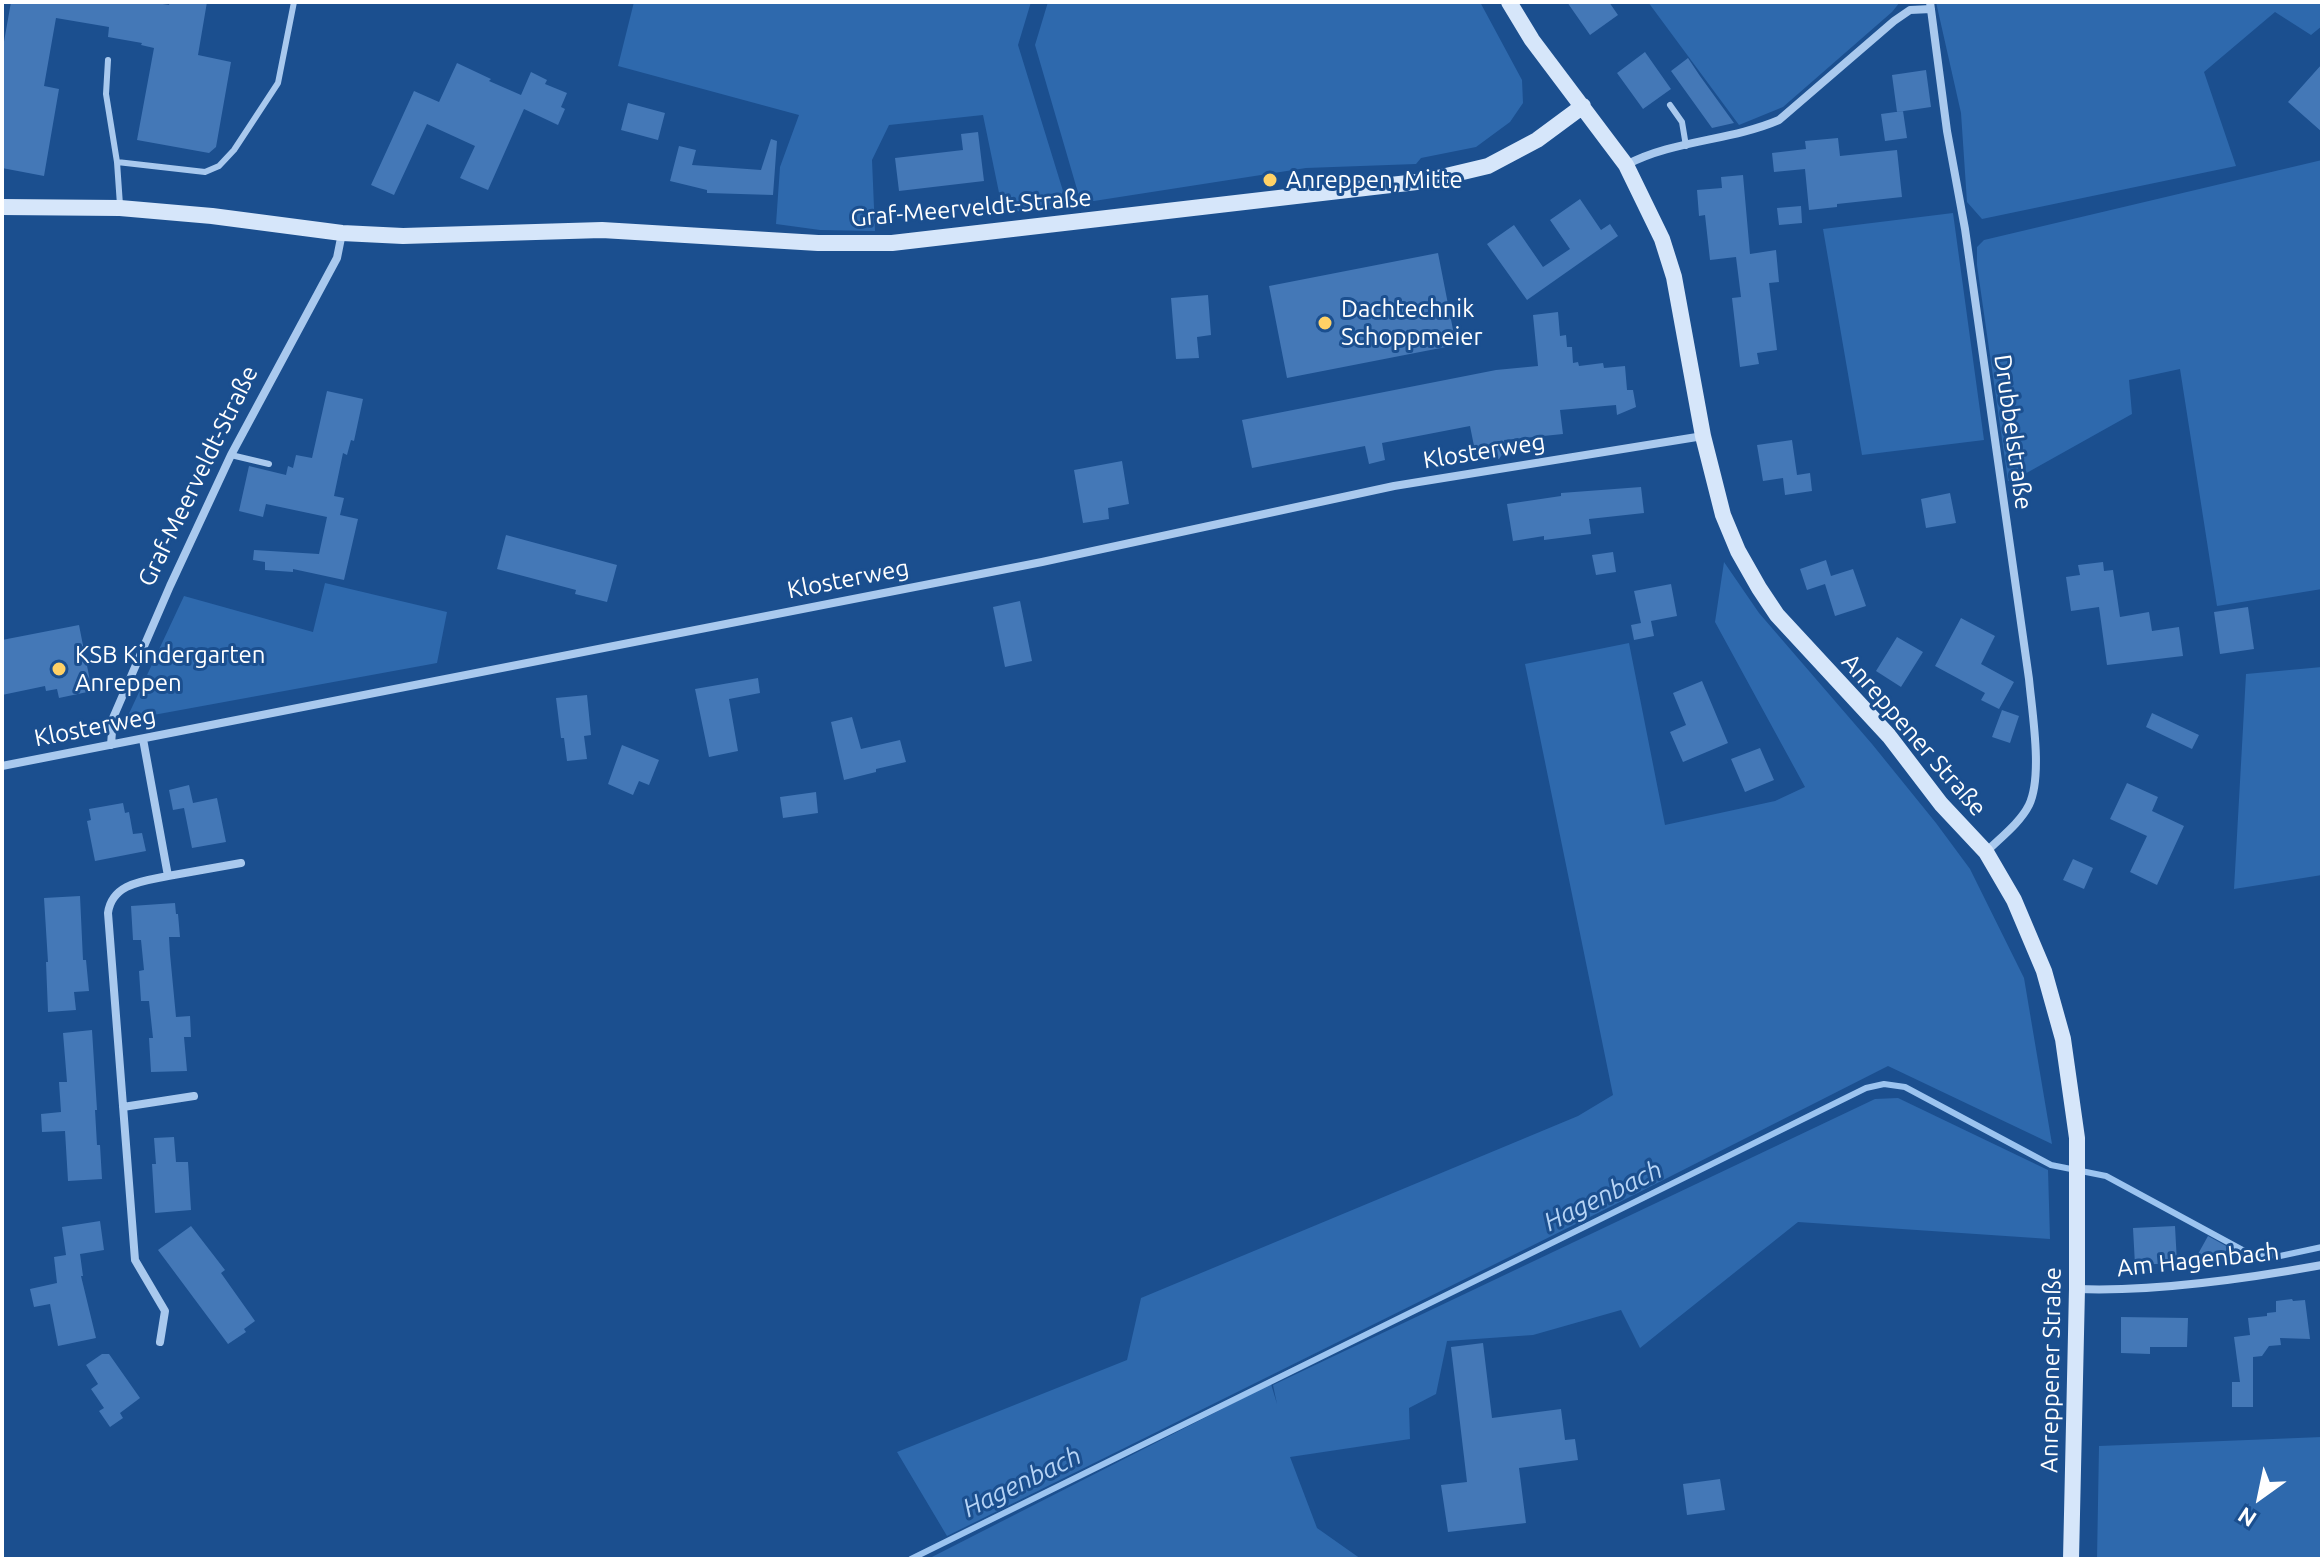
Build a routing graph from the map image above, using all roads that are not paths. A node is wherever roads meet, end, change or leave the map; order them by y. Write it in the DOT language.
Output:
graph roads {
  1 [pos="294,2"];
  2 [pos="1509,2"];
  3 [pos="1931,5"];
  4 [pos="108,60"];
  5 [pos="1670,105"];
  6 [pos="1583,106"];
  7 [pos="1686,146"];
  8 [pos="117,162"];
  9 [pos="1626,165"];
  10 [pos="2,207"];
  11 [pos="120,208"];
  12 [pos="342,233"];
  13 [pos="1703,436"];
  14 [pos="231,455"];
  15 [pos="269,464"];
  16 [pos="143,739"];
  17 [pos="111,745"];
  18 [pos="2,766"];
  19 [pos="1986,852"];
  20 [pos="241,863"];
  21 [pos="168,876"];
  22 [pos="194,1096"];
  23 [pos="123,1107"];
  24 [pos="2322,1265"];
  25 [pos="2077,1289"];
  26 [pos="160,1342"];
  27 [pos="2071,1559"];
  1 -- 8 [label="lane"];
  2 -- 6 [label="main road, Anreppener Straße"];
  3 -- 7 [label="street"];
  3 -- 19 [label="street, Drubbelstraße"];
  4 -- 8 [label="lane"];
  5 -- 7 [label="lane"];
  6 -- 9 [label="main road, Anreppener Straße"];
  6 -- 12 [label="main road, Graf-Meerveldt-Straße"];
  7 -- 9 [label="street"];
  8 -- 11 [label="lane"];
  9 -- 13 [label="main road, Anreppener Straße"];
  10 -- 11 [label="main road, Graf-Meerveldt-Straße"];
  11 -- 12 [label="main road, Graf-Meerveldt-Straße"];
  12 -- 14 [label="street, Graf-Meerveldt-Straße"];
  13 -- 16 [label="street, Klosterweg"];
  13 -- 19 [label="main road, Anreppener Straße"];
  14 -- 15 [label="lane"];
  14 -- 17 [label="street, Graf-Meerveldt-Straße"];
  16 -- 17 [label="street, Klosterweg"];
  16 -- 21 [label="street"];
  17 -- 18 [label="street, Klosterweg"];
  19 -- 25 [label="main road, Anreppener Straße"];
  20 -- 21 [label="street"];
  21 -- 23 [label="street"];
  22 -- 23 [label="street"];
  23 -- 26 [label="street"];
  24 -- 25 [label="street, Am Hagenbach"];
  25 -- 27 [label="main road, Anreppener Straße"];
}
